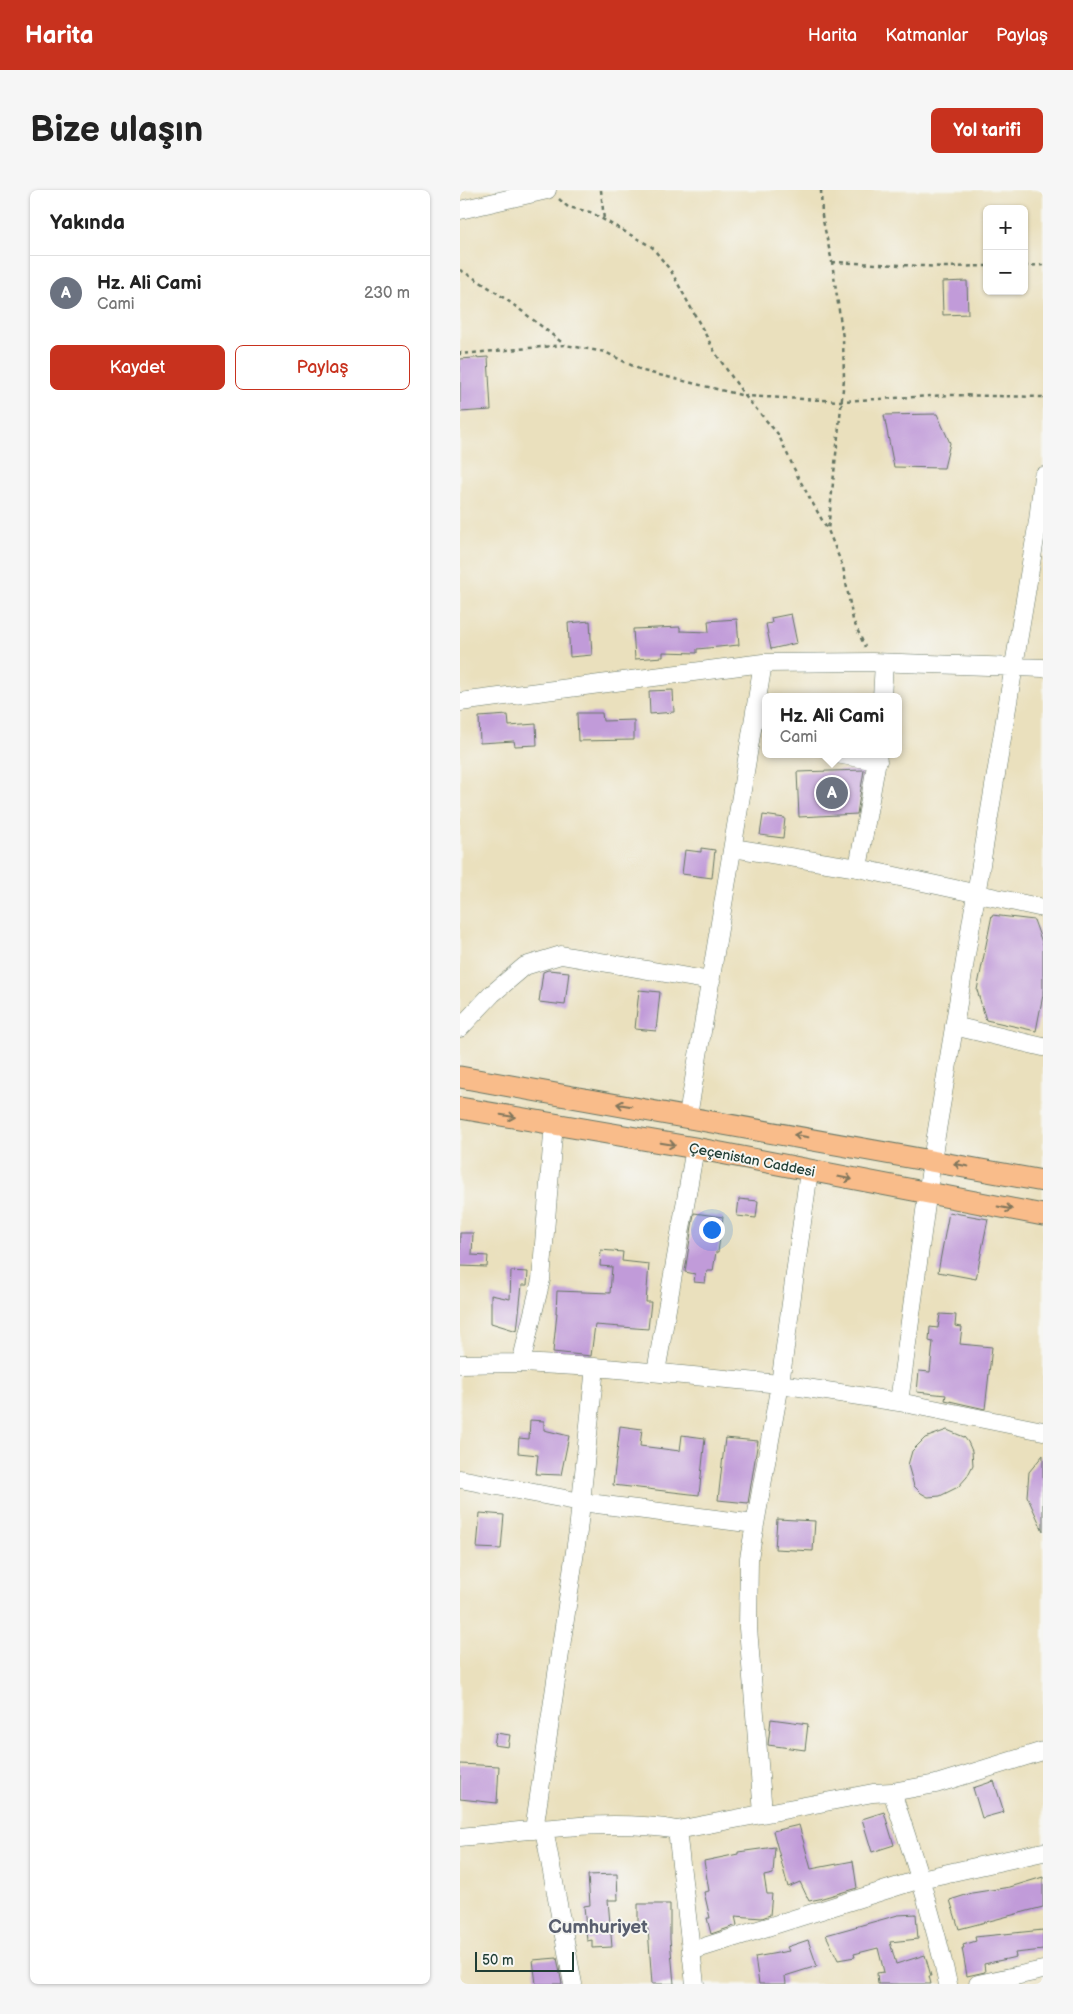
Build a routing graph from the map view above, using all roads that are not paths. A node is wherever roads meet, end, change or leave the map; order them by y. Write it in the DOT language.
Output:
graph roads {
  1 [pos="551,193"];
  2 [pos="460,210"];
  3 [pos="1043,476"];
  4 [pos="1040,521"];
  5 [pos="878,662"];
  6 [pos="763,663"];
  7 [pos="1014,667"];
  8 [pos="1043,668"];
  9 [pos="882,693"];
  10 [pos="460,702"];
  11 [pos="758,741"];
  12 [pos="878,758"];
  13 [pos="732,848"];
  14 [pos="858,868"];
  15 [pos="976,894"];
  16 [pos="1043,908"];
  17 [pos="710,981"];
  18 [pos="954,1026"];
  19 [pos="460,1028"];
  20 [pos="1043,1047"];
  21 [pos="460,1076"];
  22 [pos="460,1108"];
  23 [pos="688,1116"];
  24 [pos="554,1123"];
  25 [pos="695,1148"];
  26 [pos="932,1160"];
  27 [pos="809,1171"];
  28 [pos="1043,1180"];
  29 [pos="928,1193"];
  30 [pos="1043,1215"];
  31 [pos="521,1363"];
  32 [pos="460,1364"];
  33 [pos="595,1367"];
  34 [pos="656,1372"];
  35 [pos="780,1384"];
  36 [pos="899,1402"];
  37 [pos="1043,1431"];
  38 [pos="460,1479"];
  39 [pos="581,1502"];
  40 [pos="755,1524"];
  41 [pos="1043,1751"];
  42 [pos="892,1792"];
  43 [pos="763,1813"];
  44 [pos="539,1830"];
  45 [pos="676,1830"];
  46 [pos="460,1836"];
  47 [pos="1043,1852"];
  48 [pos="921,1879"];
  49 [pos="690,1951"];
  50 [pos="1043,1970"];
  51 [pos="573,1984"];
  52 [pos="695,1984"];
  53 [pos="948,1984"];
  54 [pos="978,1984"];
  1 -- 2 [label="street"];
  3 -- 4 [label="street"];
  4 -- 7 [label="street"];
  5 -- 6 [label="street"];
  5 -- 7 [label="street"];
  5 -- 9 [label="street"];
  6 -- 10 [label="street"];
  6 -- 11 [label="street"];
  7 -- 8 [label="street"];
  7 -- 15 [label="street"];
  11 -- 13 [label="street"];
  12 -- 14 [label="street"];
  13 -- 14 [label="street"];
  13 -- 17 [label="street"];
  14 -- 15 [label="street"];
  15 -- 16 [label="street"];
  15 -- 18 [label="street"];
  17 -- 19 [label="street"];
  17 -- 23 [label="street"];
  18 -- 20 [label="street"];
  18 -- 26 [label="street"];
  23 -- 21 [label="main road, one-way"];
  22 -- 24 [label="main road, Çeçenistan Caddesi, one-way"];
  26 -- 23 [label="main road, one-way"];
  24 -- 25 [label="main road, Çeçenistan Caddesi, one-way"];
  24 -- 31 [label="street"];
  25 -- 27 [label="main road, Çeçenistan Caddesi"];
  25 -- 34 [label="street"];
  28 -- 26 [label="main road, one-way"];
  26 -- 29 [label="street"];
  27 -- 29 [label="main road, Çeçenistan Caddesi, one-way"];
  27 -- 35 [label="street"];
  29 -- 30 [label="main road, Çeçenistan Caddesi, one-way"];
  29 -- 36 [label="street"];
  31 -- 32 [label="street"];
  31 -- 33 [label="street"];
  33 -- 34 [label="street"];
  33 -- 39 [label="street"];
  34 -- 35 [label="street"];
  35 -- 36 [label="street"];
  35 -- 40 [label="street"];
  36 -- 37 [label="street"];
  38 -- 39 [label="street"];
  39 -- 40 [label="street"];
  39 -- 44 [label="street"];
  40 -- 43 [label="street"];
  41 -- 42 [label="street"];
  42 -- 43 [label="street"];
  42 -- 48 [label="street"];
  43 -- 45 [label="street"];
  44 -- 45 [label="street"];
  44 -- 46 [label="street"];
  44 -- 51 [label="street"];
  45 -- 49 [label="street"];
  47 -- 48 [label="street"];
  48 -- 49 [label="street"];
  48 -- 53 [label="street"];
  49 -- 52 [label="street"];
  50 -- 54 [label="street"];
}
